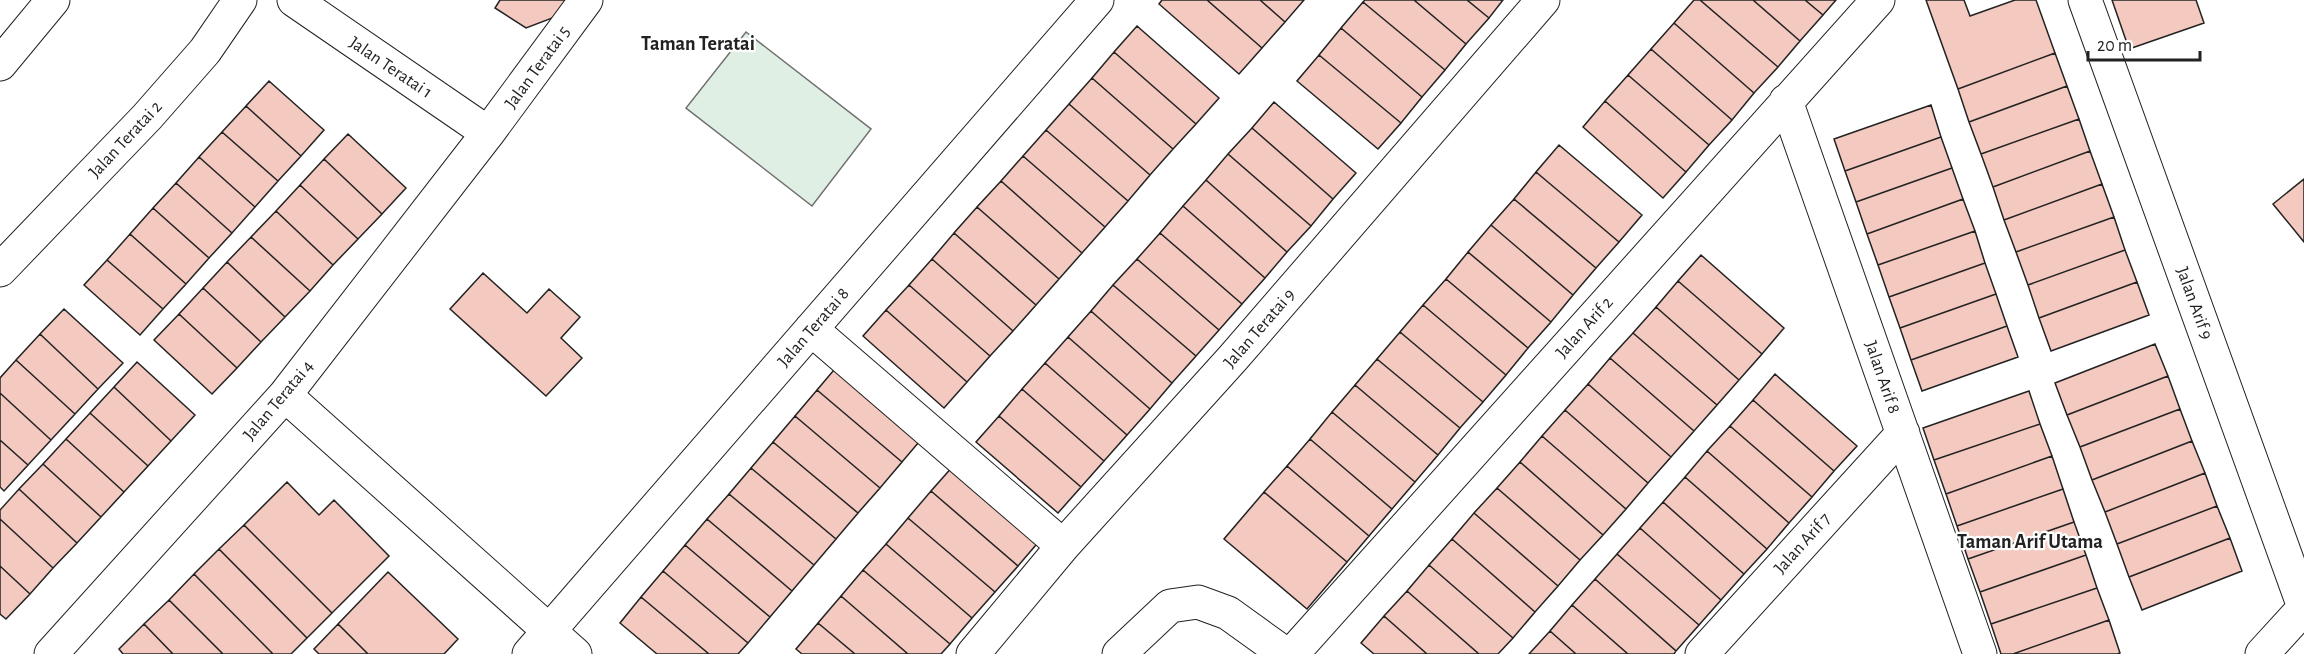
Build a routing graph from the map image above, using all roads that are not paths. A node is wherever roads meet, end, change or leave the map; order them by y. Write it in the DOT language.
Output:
graph roads {
  1 [pos="53,0"];
  2 [pos="240,0"];
  3 [pos="294,0"];
  4 [pos="586,0"];
  5 [pos="1097,0"];
  6 [pos="1543,0"];
  7 [pos="1878,0"];
  8 [pos="2085,0"];
  9 [pos="0,64"];
  10 [pos="1786,101"];
  11 [pos="488,133"];
  12 [pos="0,270"];
  13 [pos="811,329"];
  14 [pos="285,395"];
  15 [pos="1903,433"];
  16 [pos="1063,546"];
  17 [pos="2304,607"];
  18 [pos="539,642"];
  19 [pos="51,654"];
  20 [pos="575,654"];
  21 [pos="973,654"];
  22 [pos="1119,654"];
  23 [pos="1285,654"];
  24 [pos="1292,654"];
  25 [pos="1702,654"];
  26 [pos="1980,654"];
  27 [pos="2262,654"];
  1 -- 9 [label="street"];
  2 -- 12 [label="street, Jalan Teratai 2"];
  3 -- 11 [label="street, Jalan Teratai 1"];
  4 -- 11 [label="street, Jalan Teratai 5"];
  5 -- 13 [label="street, Jalan Teratai 8"];
  6 -- 16 [label="street, Jalan Teratai 9"];
  7 -- 10 [label="street, Jalan Arif 2"];
  8 -- 17 [label="street, Jalan Arif 9"];
  10 -- 15 [label="street, Jalan Arif 8"];
  10 -- 24 [label="street, Jalan Arif 2"];
  11 -- 14 [label="street, Jalan Teratai 4"];
  13 -- 16 [label="street"];
  13 -- 18 [label="street, Jalan Teratai 8"];
  14 -- 18 [label="street"];
  14 -- 19 [label="street, Jalan Teratai 4"];
  15 -- 25 [label="street, Jalan Arif 7"];
  15 -- 26 [label="street, Jalan Arif 8"];
  16 -- 21 [label="street, Jalan Teratai 9"];
  17 -- 27 [label="street"];
  18 -- 20 [label="street"];
  22 -- 23 [label="street"];
}
